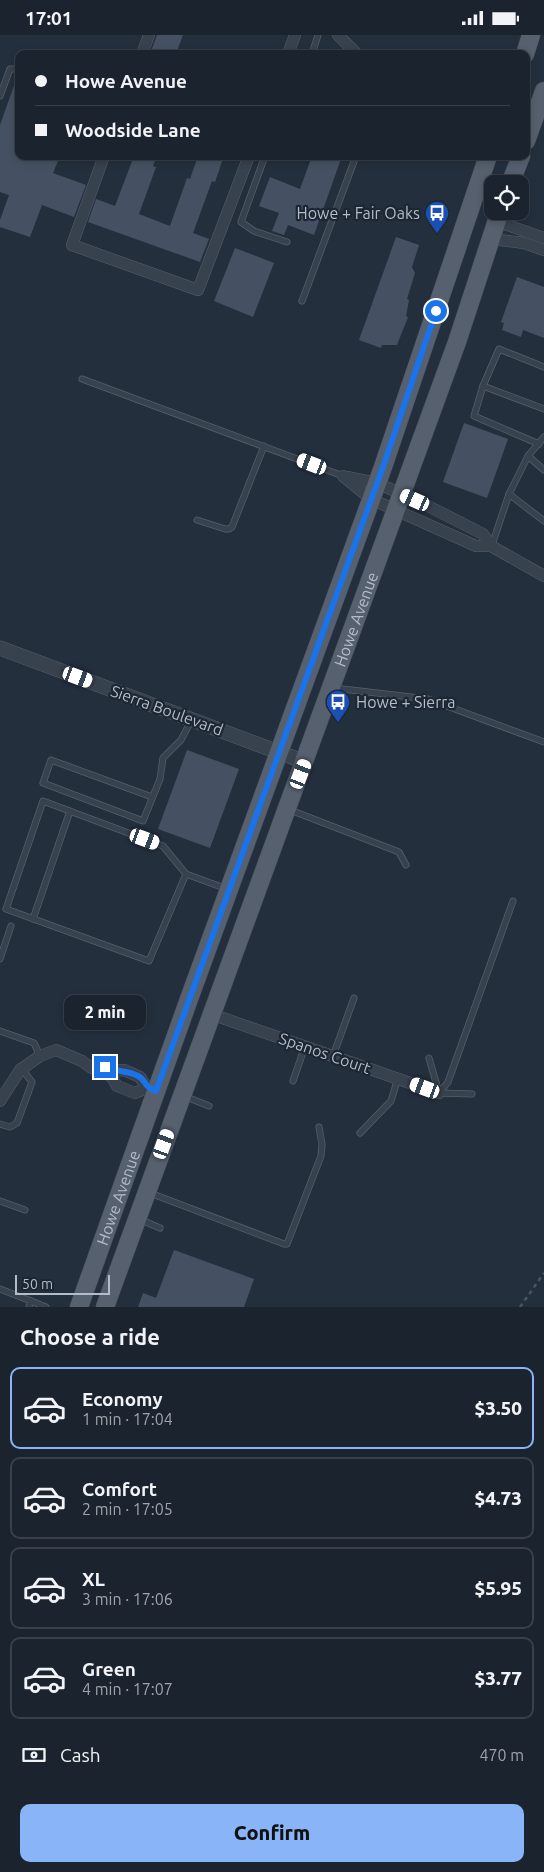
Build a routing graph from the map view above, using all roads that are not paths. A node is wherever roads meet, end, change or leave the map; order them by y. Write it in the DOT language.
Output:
graph roads {
  1 [pos="149,35"];
  2 [pos="295,35"];
  3 [pos="318,35"];
  4 [pos="338,35"];
  5 [pos="143,50"];
  6 [pos="289,50"];
  7 [pos="313,50"];
  8 [pos="353,50"];
  9 [pos="15,69"];
  10 [pos="544,91"];
  11 [pos="0,96"];
  12 [pos="540,109"];
  13 [pos="530,132"];
  14 [pos="103,160"];
  15 [pos="247,160"];
  16 [pos="264,160"];
  17 [pos="355,160"];
  18 [pos="487,160"];
  19 [pos="519,160"];
  20 [pos="514,175"];
  21 [pos="497,220"];
  22 [pos="506,220"];
  23 [pos="544,238"];
  24 [pos="491,239"];
  25 [pos="287,242"];
  26 [pos="544,250"];
  27 [pos="302,301"];
  28 [pos="544,367"];
  29 [pos="82,379"];
  30 [pos="483,386"];
  31 [pos="544,409"];
  32 [pos="544,437"];
  33 [pos="539,444"];
  34 [pos="264,446"];
  35 [pos="528,456"];
  36 [pos="544,470"];
  37 [pos="343,476"];
  38 [pos="374,491"];
  39 [pos="510,495"];
  40 [pos="399,502"];
  41 [pos="197,520"];
  42 [pos="544,521"];
  43 [pos="491,546"];
  44 [pos="544,576"];
  45 [pos="0,649"];
  46 [pos="332,688"];
  47 [pos="192,719"];
  48 [pos="544,742"];
  49 [pos="280,752"];
  50 [pos="306,761"];
  51 [pos="152,797"];
  52 [pos="288,809"];
  53 [pos="70,811"];
  54 [pos="406,865"];
  55 [pos="186,874"];
  56 [pos="230,888"];
  57 [pos="513,901"];
  58 [pos="34,919"];
  59 [pos="11,926"];
  60 [pos="0,959"];
  61 [pos="354,998"];
  62 [pos="211,1014"];
  63 [pos="0,1031"];
  64 [pos="304,1046"];
  65 [pos="40,1055"];
  66 [pos="333,1056"];
  67 [pos="428,1058"];
  68 [pos="21,1068"];
  69 [pos="112,1074"];
  70 [pos="398,1077"];
  71 [pos="293,1081"];
  72 [pos="152,1090"];
  73 [pos="439,1093"];
  74 [pos="472,1094"];
  75 [pos="182,1096"];
  76 [pos="0,1101"];
  77 [pos="209,1106"];
  78 [pos="0,1124"];
  79 [pos="318,1127"];
  80 [pos="360,1133"];
  81 [pos="147,1192"];
  82 [pos="0,1201"];
  83 [pos="25,1211"];
  84 [pos="137,1219"];
  85 [pos="160,1227"];
  86 [pos="0,1289"];
  87 [pos="30,1304"];
  88 [pos="46,1307"];
  89 [pos="79,1307"];
  90 [pos="105,1307"];
  1 -- 5 [label="street"];
  2 -- 6 [label="street"];
  3 -- 7 [label="lane"];
  4 -- 8 [label="street"];
  9 -- 11 [label="lane"];
  10 -- 12 [label="main road"];
  12 -- 13 [label="main road"];
  14 -- 15 [label="street"];
  16 -- 25 [label="lane"];
  17 -- 27 [label="lane"];
  18 -- 38 [label="main road, Howe Avenue"];
  19 -- 20 [label="main road"];
  21 -- 24 [label="main road, Howe Avenue"];
  22 -- 23 [label="street"];
  24 -- 26 [label="street"];
  24 -- 40 [label="main road, Howe Avenue"];
  28 -- 30 [label="lane"];
  29 -- 34 [label="lane"];
  30 -- 31 [label="lane"];
  30 -- 33 [label="lane"];
  32 -- 33 [label="lane"];
  33 -- 35 [label="lane"];
  34 -- 37 [label="lane"];
  34 -- 41 [label="lane"];
  35 -- 36 [label="lane"];
  35 -- 39 [label="lane"];
  37 -- 38 [label="street"];
  37 -- 38 [label="street"];
  38 -- 40 [label="street"];
  38 -- 40 [label="street"];
  38 -- 49 [label="main road, Howe Avenue"];
  39 -- 42 [label="lane"];
  39 -- 43 [label="lane"];
  40 -- 43 [label="street"];
  40 -- 43 [label="street"];
  40 -- 46 [label="main road, Howe Avenue"];
  43 -- 44 [label="street"];
  45 -- 47 [label="street, Sierra Boulevard"];
  46 -- 48 [label="lane"];
  46 -- 50 [label="main road, Howe Avenue"];
  47 -- 49 [label="street, Sierra Boulevard"];
  47 -- 51 [label="lane"];
  49 -- 50 [label="street, Sierra Boulevard"];
  49 -- 56 [label="main road, Howe Avenue"];
  50 -- 52 [label="main road, Howe Avenue"];
  51 -- 51 [label="lane"];
  52 -- 54 [label="lane"];
  52 -- 62 [label="main road, Howe Avenue"];
  53 -- 55 [label="lane"];
  53 -- 58 [label="lane"];
  53 -- 58 [label="lane"];
  55 -- 56 [label="lane"];
  55 -- 58 [label="lane"];
  56 -- 62 [label="main road"];
  56 -- 72 [label="main road, Howe Avenue"];
  57 -- 73 [label="lane"];
  59 -- 60 [label="lane"];
  61 -- 66 [label="lane"];
  62 -- 64 [label="street, Spanos Court"];
  62 -- 75 [label="main road, Howe Avenue"];
  63 -- 65 [label="lane"];
  64 -- 66 [label="street, Spanos Court"];
  64 -- 71 [label="lane"];
  65 -- 68 [label="street"];
  65 -- 69 [label="street"];
  66 -- 70 [label="street, Spanos Court"];
  67 -- 73 [label="lane"];
  68 -- 76 [label="street"];
  68 -- 78 [label="lane"];
  69 -- 72 [label="street"];
  69 -- 72 [label="street"];
  70 -- 73 [label="street, Spanos Court"];
  70 -- 80 [label="lane"];
  72 -- 81 [label="main road"];
  72 -- 89 [label="main road, Howe Avenue"];
  73 -- 74 [label="lane"];
  75 -- 77 [label="lane"];
  75 -- 81 [label="main road, Howe Avenue"];
  79 -- 81 [label="lane"];
  81 -- 84 [label="main road, Howe Avenue"];
  82 -- 83 [label="lane"];
  84 -- 85 [label="lane"];
  84 -- 90 [label="main road, Howe Avenue"];
  86 -- 87 [label="lane"];
  87 -- 88 [label="lane"];
}
